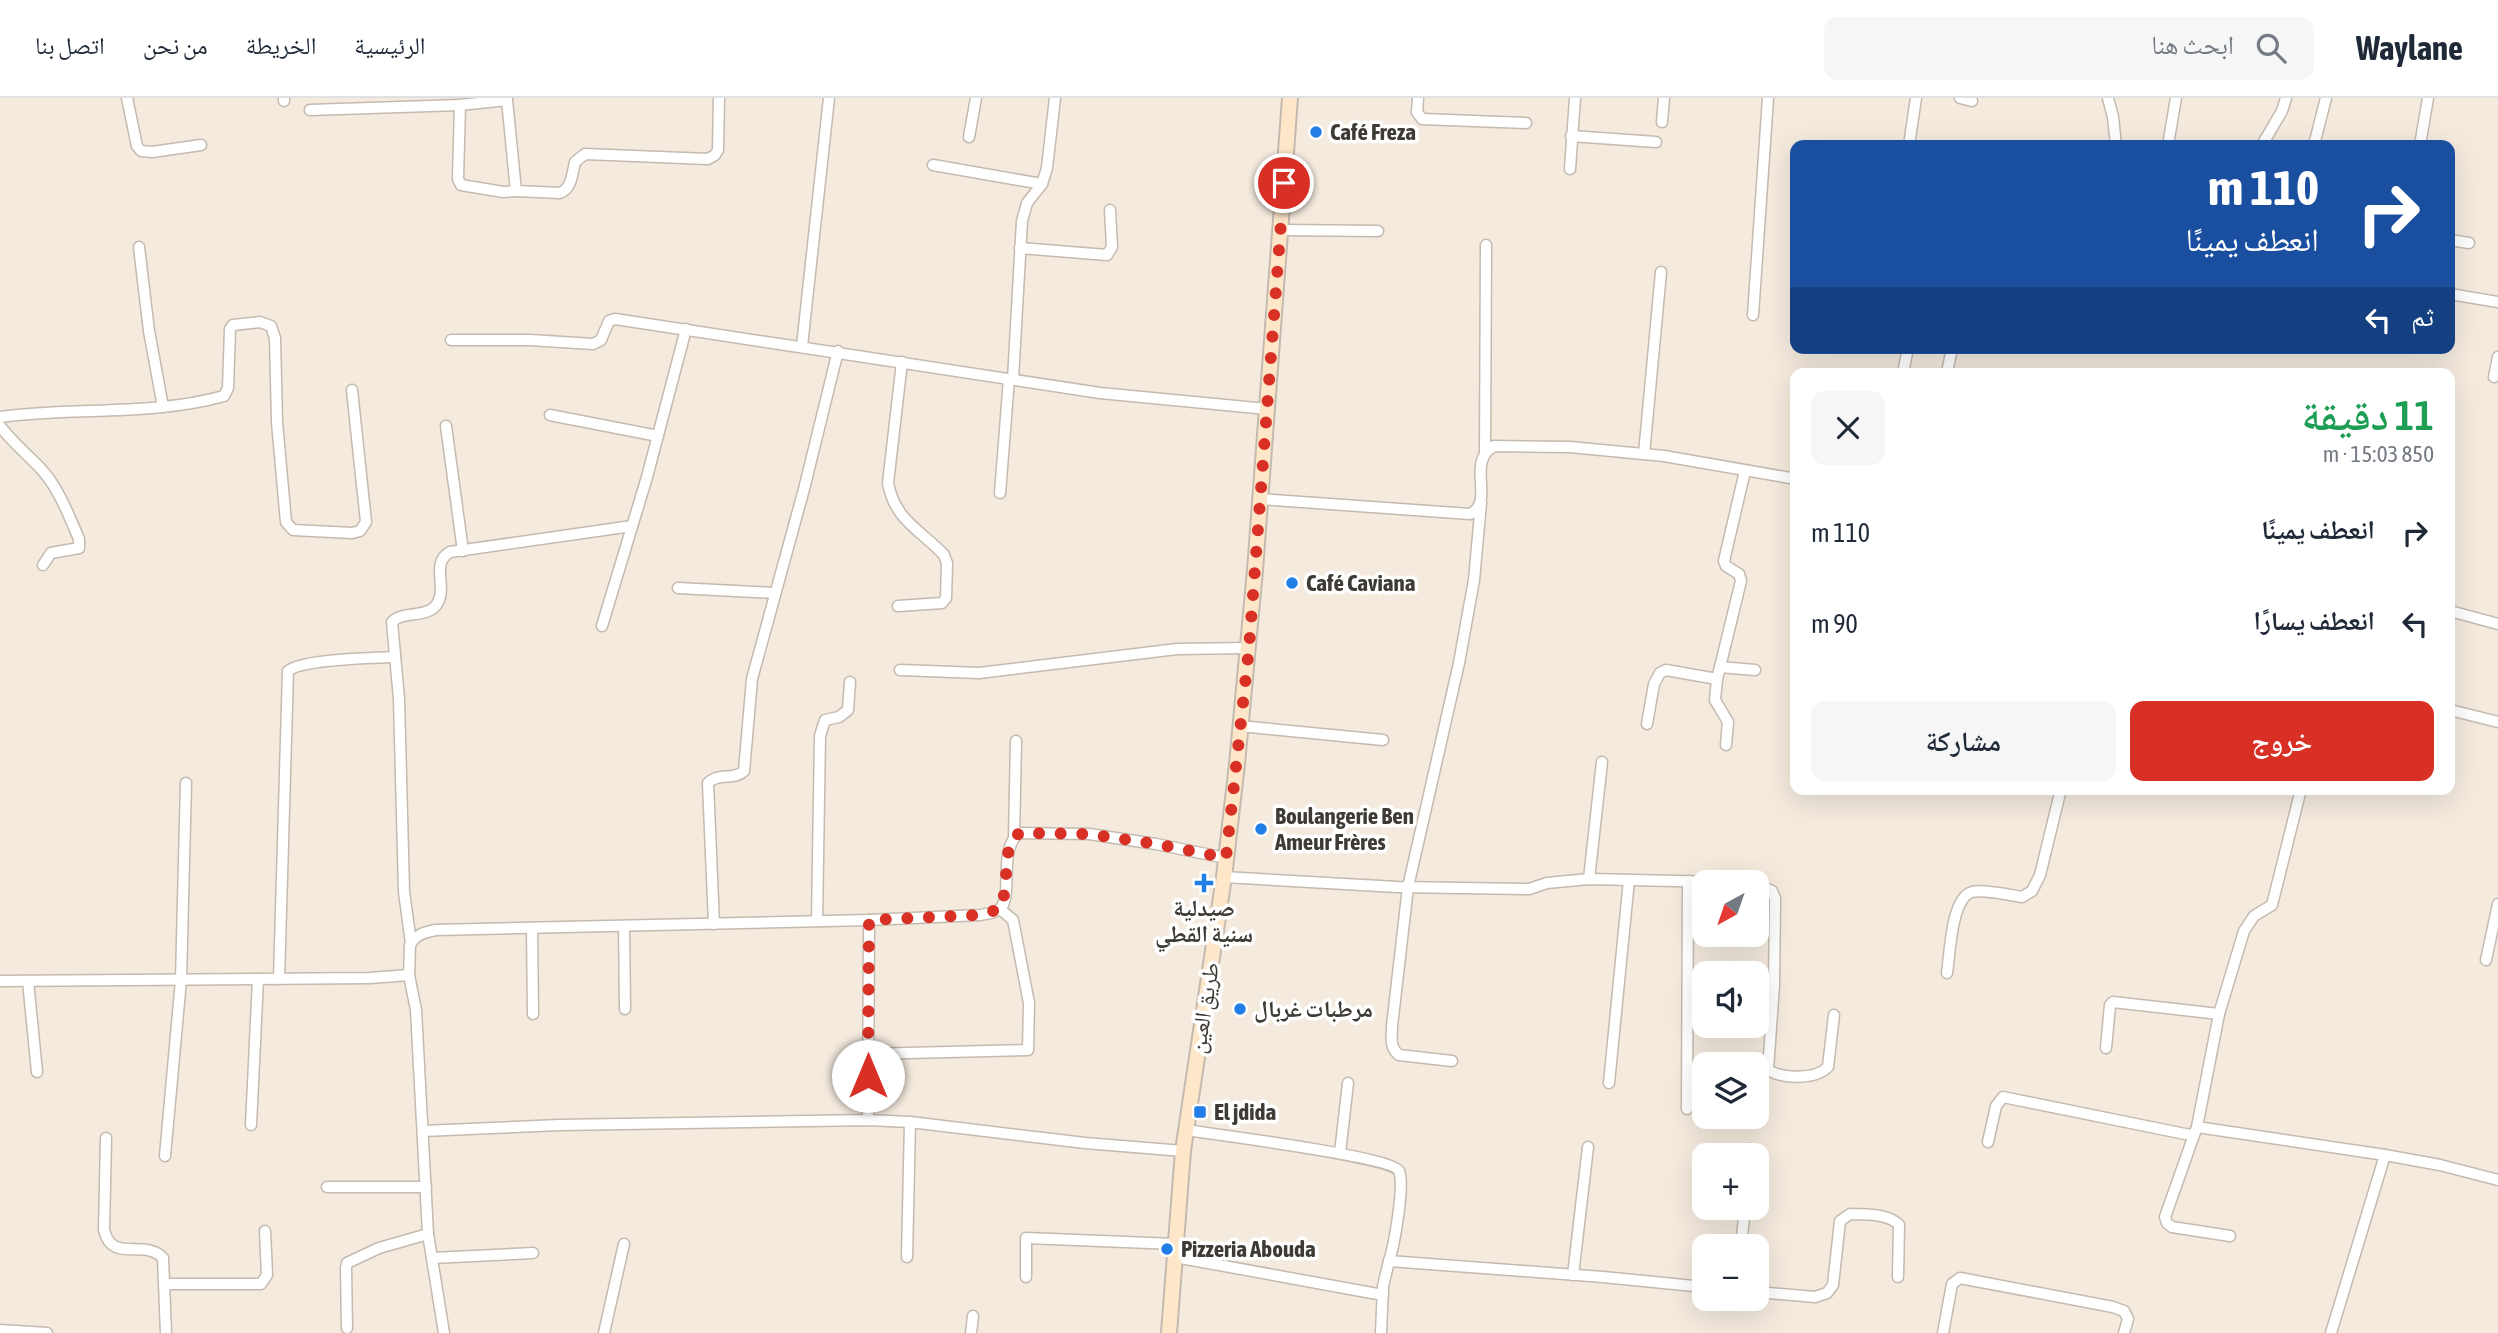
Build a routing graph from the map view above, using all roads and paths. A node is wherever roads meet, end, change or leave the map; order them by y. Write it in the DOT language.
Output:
graph roads {
  1 [pos="127,98"];
  2 [pos="719,98"];
  3 [pos="829,98"];
  4 [pos="976,98"];
  5 [pos="1055,98"];
  6 [pos="1290,98"];
  7 [pos="1418,98"];
  8 [pos="1576,98"];
  9 [pos="1664,98"];
  10 [pos="1768,98"];
  11 [pos="1916,98"];
  12 [pos="1960,98"];
  13 [pos="2108,98"];
  14 [pos="2176,98"];
  15 [pos="2286,98"];
  16 [pos="2326,98"];
  17 [pos="2428,98"];
  18 [pos="507,99"];
  19 [pos="1972,101"];
  20 [pos="460,105"];
  21 [pos="310,110"];
  22 [pos="1662,122"];
  23 [pos="1526,124"];
  24 [pos="1571,136"];
  25 [pos="968,137"];
  26 [pos="1910,140"];
  27 [pos="2115,140"];
  28 [pos="2169,140"];
  29 [pos="2265,140"];
  30 [pos="2315,140"];
  31 [pos="2421,140"];
  32 [pos="1656,142"];
  33 [pos="201,145"];
  34 [pos="933,165"];
  35 [pos="1570,169"];
  36 [pos="1042,184"];
  37 [pos="516,191"];
  38 [pos="1110,210"];
  39 [pos="1281,230"];
  40 [pos="1378,231"];
  41 [pos="2455,241"];
  42 [pos="2469,243"];
  43 [pos="1486,245"];
  44 [pos="139,247"];
  45 [pos="1020,248"];
  46 [pos="1661,272"];
  47 [pos="2455,295"];
  48 [pos="2498,302"];
  49 [pos="1753,315"];
  50 [pos="686,329"];
  51 [pos="451,340"];
  52 [pos="802,346"];
  53 [pos="838,351"];
  54 [pos="2498,357"];
  55 [pos="902,362"];
  56 [pos="2494,377"];
  57 [pos="1011,379"];
  58 [pos="352,390"];
  59 [pos="163,407"];
  60 [pos="1267,409"];
  61 [pos="550,415"];
  62 [pos="0,417"];
  63 [pos="0,426"];
  64 [pos="446,426"];
  65 [pos="658,436"];
  66 [pos="1485,453"];
  67 [pos="1644,454"];
  68 [pos="1745,471"];
  69 [pos="1790,479"];
  70 [pos="1000,493"];
  71 [pos="1260,499"];
  72 [pos="1481,503"];
  73 [pos="632,526"];
  74 [pos="463,551"];
  75 [pos="43,565"];
  76 [pos="678,588"];
  77 [pos="775,593"];
  78 [pos="898,606"];
  79 [pos="2455,612"];
  80 [pos="2498,624"];
  81 [pos="602,626"];
  82 [pos="1249,648"];
  83 [pos="395,657"];
  84 [pos="1720,667"];
  85 [pos="900,670"];
  86 [pos="1755,670"];
  87 [pos="1717,679"];
  88 [pos="850,682"];
  89 [pos="2455,711"];
  90 [pos="2498,722"];
  91 [pos="1647,724"];
  92 [pos="1240,726"];
  93 [pos="1383,740"];
  94 [pos="1016,741"];
  95 [pos="1726,745"];
  96 [pos="1602,762"];
  97 [pos="186,783"];
  98 [pos="2060,795"];
  99 [pos="2300,795"];
  100 [pos="1014,838"];
  101 [pos="1226,858"];
  102 [pos="1224,877"];
  103 [pos="1589,879"];
  104 [pos="1629,880"];
  105 [pos="1688,881"];
  106 [pos="1692,881"];
  107 [pos="1408,887"];
  108 [pos="1769,889"];
  109 [pos="2498,904"];
  110 [pos="1000,909"];
  111 [pos="869,920"];
  112 [pos="817,921"];
  113 [pos="714,924"];
  114 [pos="624,926"];
  115 [pos="532,928"];
  116 [pos="411,943"];
  117 [pos="2486,960"];
  118 [pos="1947,974"];
  119 [pos="409,975"];
  120 [pos="258,979"];
  121 [pos="279,979"];
  122 [pos="181,980"];
  123 [pos="0,981"];
  124 [pos="28,981"];
  125 [pos="625,1009"];
  126 [pos="533,1014"];
  127 [pos="2219,1014"];
  128 [pos="1834,1015"];
  129 [pos="2106,1048"];
  130 [pos="868,1054"];
  131 [pos="1452,1061"];
  132 [pos="37,1072"];
  133 [pos="1348,1083"];
  134 [pos="1609,1083"];
  135 [pos="1687,1110"];
  136 [pos="868,1120"];
  137 [pos="910,1122"];
  138 [pos="251,1125"];
  139 [pos="1186,1130"];
  140 [pos="423,1131"];
  141 [pos="2195,1131"];
  142 [pos="106,1138"];
  143 [pos="1988,1142"];
  144 [pos="1588,1147"];
  145 [pos="1183,1151"];
  146 [pos="1340,1153"];
  147 [pos="2385,1155"];
  148 [pos="165,1156"];
  149 [pos="2498,1180"];
  150 [pos="327,1187"];
  151 [pos="426,1187"];
  152 [pos="265,1231"];
  153 [pos="428,1234"];
  154 [pos="2230,1236"];
  155 [pos="624,1244"];
  156 [pos="1175,1251"];
  157 [pos="533,1253"];
  158 [pos="908,1257"];
  159 [pos="432,1258"];
  160 [pos="1389,1261"];
  161 [pos="1573,1275"];
  162 [pos="1026,1277"];
  163 [pos="1898,1277"];
  164 [pos="165,1284"];
  165 [pos="1692,1286"];
  166 [pos="1769,1293"];
  167 [pos="1383,1295"];
  168 [pos="973,1316"];
  169 [pos="347,1328"];
  170 [pos="0,1330"];
  171 [pos="47,1333"];
  172 [pos="166,1333"];
  173 [pos="444,1333"];
  174 [pos="604,1333"];
  175 [pos="971,1333"];
  176 [pos="1169,1333"];
  177 [pos="1381,1333"];
  178 [pos="1943,1333"];
  179 [pos="2124,1333"];
  180 [pos="2332,1333"];
  1 -- 33 [label="street"];
  2 -- 37 [label="street"];
  3 -- 52 [label="street"];
  4 -- 25 [label="street"];
  5 -- 36 [label="street"];
  6 -- 39 [label="main road, طريق العين"];
  7 -- 23 [label="street"];
  8 -- 24 [label="street"];
  9 -- 22 [label="street"];
  10 -- 49 [label="street"];
  11 -- 26 [label="street"];
  12 -- 19 [label="street"];
  13 -- 27 [label="street"];
  14 -- 28 [label="street"];
  15 -- 29 [label="street"];
  16 -- 30 [label="street"];
  17 -- 31 [label="street"];
  18 -- 20 [label="street"];
  18 -- 37 [label="street"];
  20 -- 21 [label="street"];
  20 -- 37 [label="street"];
  24 -- 32 [label="street"];
  24 -- 35 [label="street"];
  34 -- 36 [label="street"];
  36 -- 45 [label="street"];
  38 -- 45 [label="street"];
  39 -- 40 [label="street"];
  39 -- 60 [label="main road, طريق العين"];
  41 -- 42 [label="street"];
  43 -- 66 [label="street"];
  44 -- 59 [label="street"];
  45 -- 57 [label="street"];
  46 -- 67 [label="street"];
  47 -- 48 [label="street"];
  50 -- 51 [label="street"];
  50 -- 52 [label="street"];
  50 -- 65 [label="street"];
  52 -- 53 [label="street"];
  53 -- 55 [label="street"];
  53 -- 77 [label="street"];
  54 -- 56 [label="street"];
  55 -- 57 [label="street"];
  55 -- 78 [label="street"];
  57 -- 60 [label="street"];
  57 -- 70 [label="street"];
  58 -- 59 [label="street"];
  59 -- 62 [label="street"];
  60 -- 71 [label="main road, طريق العين"];
  61 -- 65 [label="street"];
  63 -- 75 [label="street"];
  64 -- 74 [label="street"];
  65 -- 73 [label="street"];
  66 -- 67 [label="street"];
  66 -- 72 [label="street"];
  67 -- 68 [label="street"];
  68 -- 69 [label="street"];
  68 -- 84 [label="street"];
  71 -- 72 [label="street"];
  71 -- 82 [label="main road, طريق العين"];
  72 -- 107 [label="street"];
  73 -- 74 [label="street"];
  73 -- 81 [label="street"];
  74 -- 83 [label="street"];
  76 -- 77 [label="street"];
  77 -- 113 [label="street"];
  79 -- 80 [label="street"];
  82 -- 85 [label="street"];
  82 -- 92 [label="main road, طريق العين"];
  83 -- 116 [label="street"];
  83 -- 121 [label="street"];
  84 -- 86 [label="street"];
  84 -- 87 [label="street"];
  87 -- 91 [label="street"];
  87 -- 95 [label="street"];
  88 -- 112 [label="street"];
  89 -- 90 [label="street"];
  92 -- 93 [label="street"];
  92 -- 101 [label="main road, طريق العين"];
  94 -- 100 [label="street"];
  96 -- 103 [label="street"];
  97 -- 122 [label="street"];
  98 -- 118 [label="street"];
  99 -- 127 [label="street"];
  100 -- 101 [label="street"];
  100 -- 110 [label="street"];
  101 -- 102 [label="main road, طريق العين"];
  102 -- 107 [label="street"];
  102 -- 139 [label="main road, طريق العين"];
  103 -- 104 [label="street"];
  103 -- 107 [label="street"];
  104 -- 105 [label="street"];
  104 -- 134 [label="street"];
  105 -- 106 [label="street"];
  105 -- 135 [label="street"];
  107 -- 131 [label="street"];
  108 -- 128 [label="street"];
  109 -- 117 [label="street"];
  110 -- 111 [label="street"];
  110 -- 130 [label="street"];
  111 -- 112 [label="street"];
  111 -- 130 [label="street"];
  112 -- 113 [label="street"];
  113 -- 114 [label="street"];
  114 -- 115 [label="street"];
  114 -- 125 [label="street"];
  115 -- 116 [label="street"];
  115 -- 126 [label="street"];
  116 -- 119 [label="street"];
  119 -- 121 [label="street"];
  119 -- 140 [label="street"];
  120 -- 121 [label="street"];
  120 -- 122 [label="street"];
  120 -- 138 [label="street"];
  122 -- 124 [label="street"];
  122 -- 148 [label="street"];
  123 -- 124 [label="street"];
  124 -- 132 [label="street"];
  127 -- 129 [label="street"];
  127 -- 141 [label="street"];
  130 -- 136 [label="street"];
  133 -- 146 [label="street"];
  136 -- 137 [label="street"];
  136 -- 140 [label="street"];
  137 -- 145 [label="street"];
  137 -- 158 [label="street"];
  139 -- 145 [label="main road, طريق العين"];
  139 -- 146 [label="street"];
  140 -- 151 [label="street"];
  141 -- 143 [label="street"];
  141 -- 147 [label="street"];
  141 -- 154 [label="street"];
  142 -- 164 [label="street"];
  144 -- 161 [label="street"];
  145 -- 156 [label="main road, طريق العين"];
  146 -- 160 [label="street"];
  147 -- 149 [label="street"];
  147 -- 180 [label="street"];
  150 -- 151 [label="street"];
  151 -- 153 [label="street"];
  152 -- 164 [label="street"];
  153 -- 159 [label="street"];
  153 -- 169 [label="street"];
  155 -- 174 [label="street"];
  156 -- 162 [label="street"];
  156 -- 167 [label="street"];
  156 -- 176 [label="main road, طريق العين"];
  157 -- 159 [label="street"];
  159 -- 173 [label="street"];
  160 -- 161 [label="street"];
  160 -- 167 [label="street"];
  161 -- 165 [label="street"];
  163 -- 166 [label="street"];
  164 -- 172 [label="street"];
  167 -- 177 [label="street"];
  168 -- 175 [label="street"];
  170 -- 171 [label="street"];
  178 -- 179 [label="street"];
}
